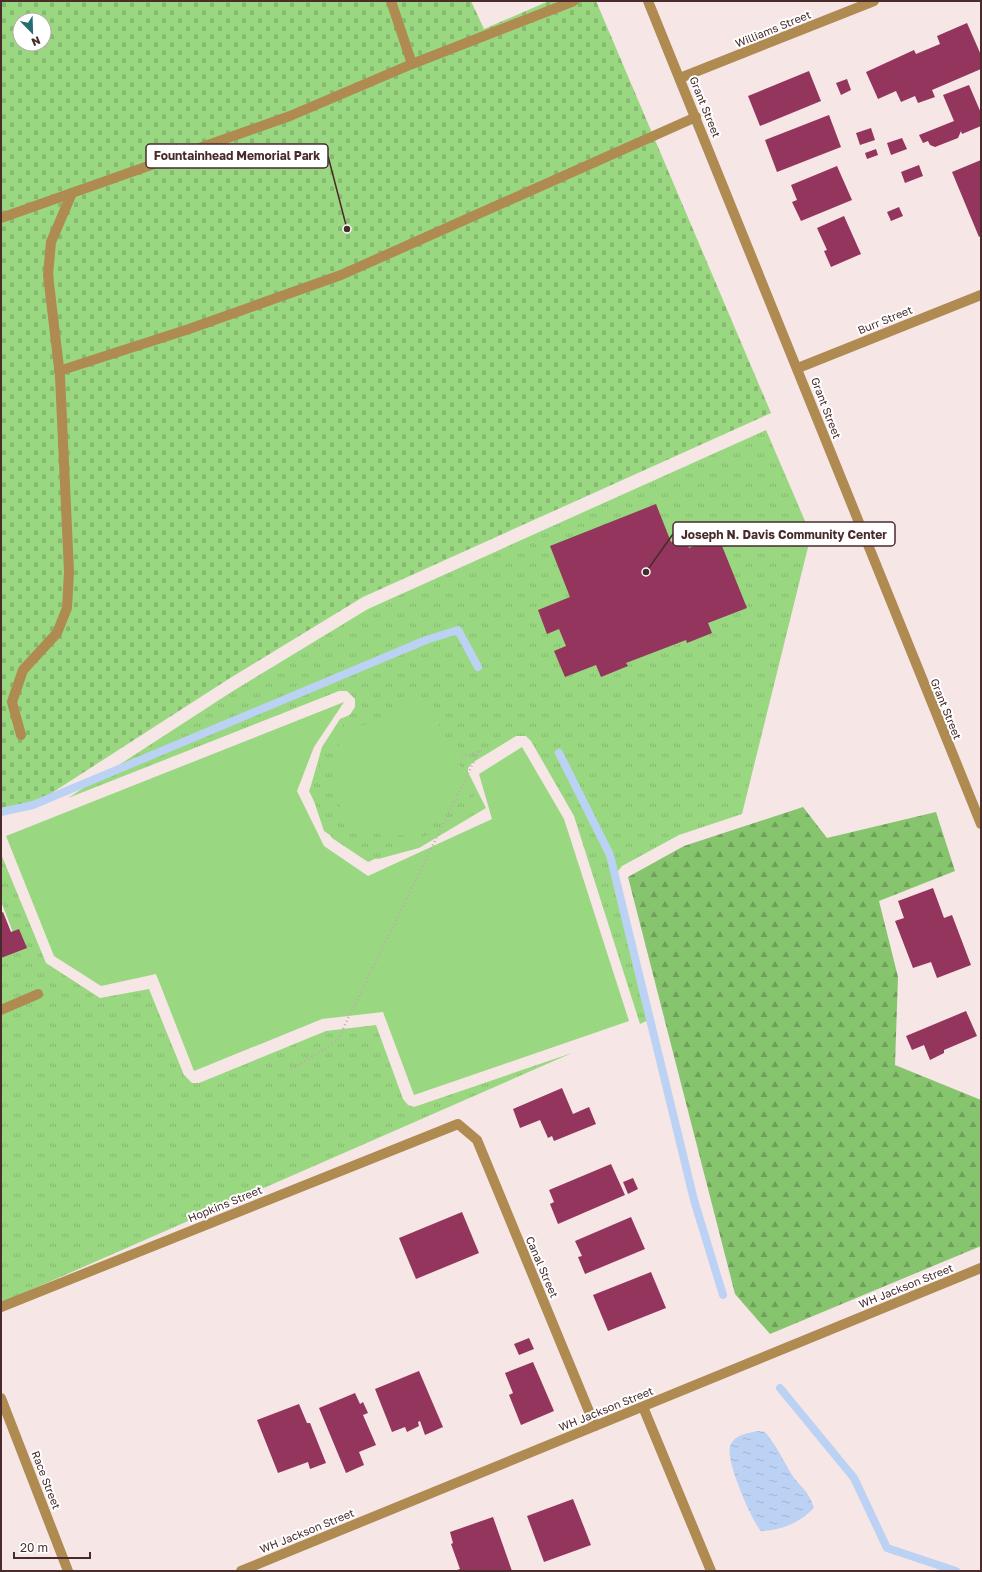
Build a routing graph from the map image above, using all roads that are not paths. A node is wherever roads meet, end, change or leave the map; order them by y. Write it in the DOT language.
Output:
graph roads {
  1 [pos="391,1"];
  2 [pos="574,1"];
  3 [pos="648,1"];
  4 [pos="874,1"];
  5 [pos="412,64"];
  6 [pos="680,78"];
  7 [pos="696,117"];
  8 [pos="72,193"];
  9 [pos="1,218"];
  10 [pos="981,295"];
  11 [pos="798,368"];
  12 [pos="59,371"];
  13 [pos="21,735"];
  14 [pos="981,824"];
  15 [pos="38,994"];
  16 [pos="1,1010"];
  17 [pos="458,1124"];
  18 [pos="981,1268"];
  19 [pos="1,1307"];
  20 [pos="1,1398"];
  21 [pos="643,1407"];
  22 [pos="595,1426"];
  23 [pos="68,1571"];
  24 [pos="241,1571"];
  25 [pos="711,1571"];
  1 -- 5 [label="street"];
  2 -- 5 [label="street"];
  3 -- 6 [label="street, Grant Street"];
  4 -- 6 [label="street, Williams Street"];
  5 -- 8 [label="street"];
  6 -- 7 [label="street, Grant Street"];
  7 -- 11 [label="street, Grant Street"];
  7 -- 12 [label="street"];
  8 -- 9 [label="street"];
  8 -- 12 [label="street"];
  10 -- 11 [label="street, Burr Street"];
  11 -- 14 [label="street, Grant Street"];
  12 -- 13 [label="street"];
  15 -- 16 [label="street"];
  17 -- 19 [label="street, Hopkins Street"];
  17 -- 22 [label="street, Canal Street"];
  18 -- 21 [label="street, WH Jackson Street"];
  20 -- 23 [label="street, Race Street"];
  21 -- 22 [label="street, WH Jackson Street"];
  21 -- 25 [label="street"];
  22 -- 24 [label="street, WH Jackson Street"];
}
